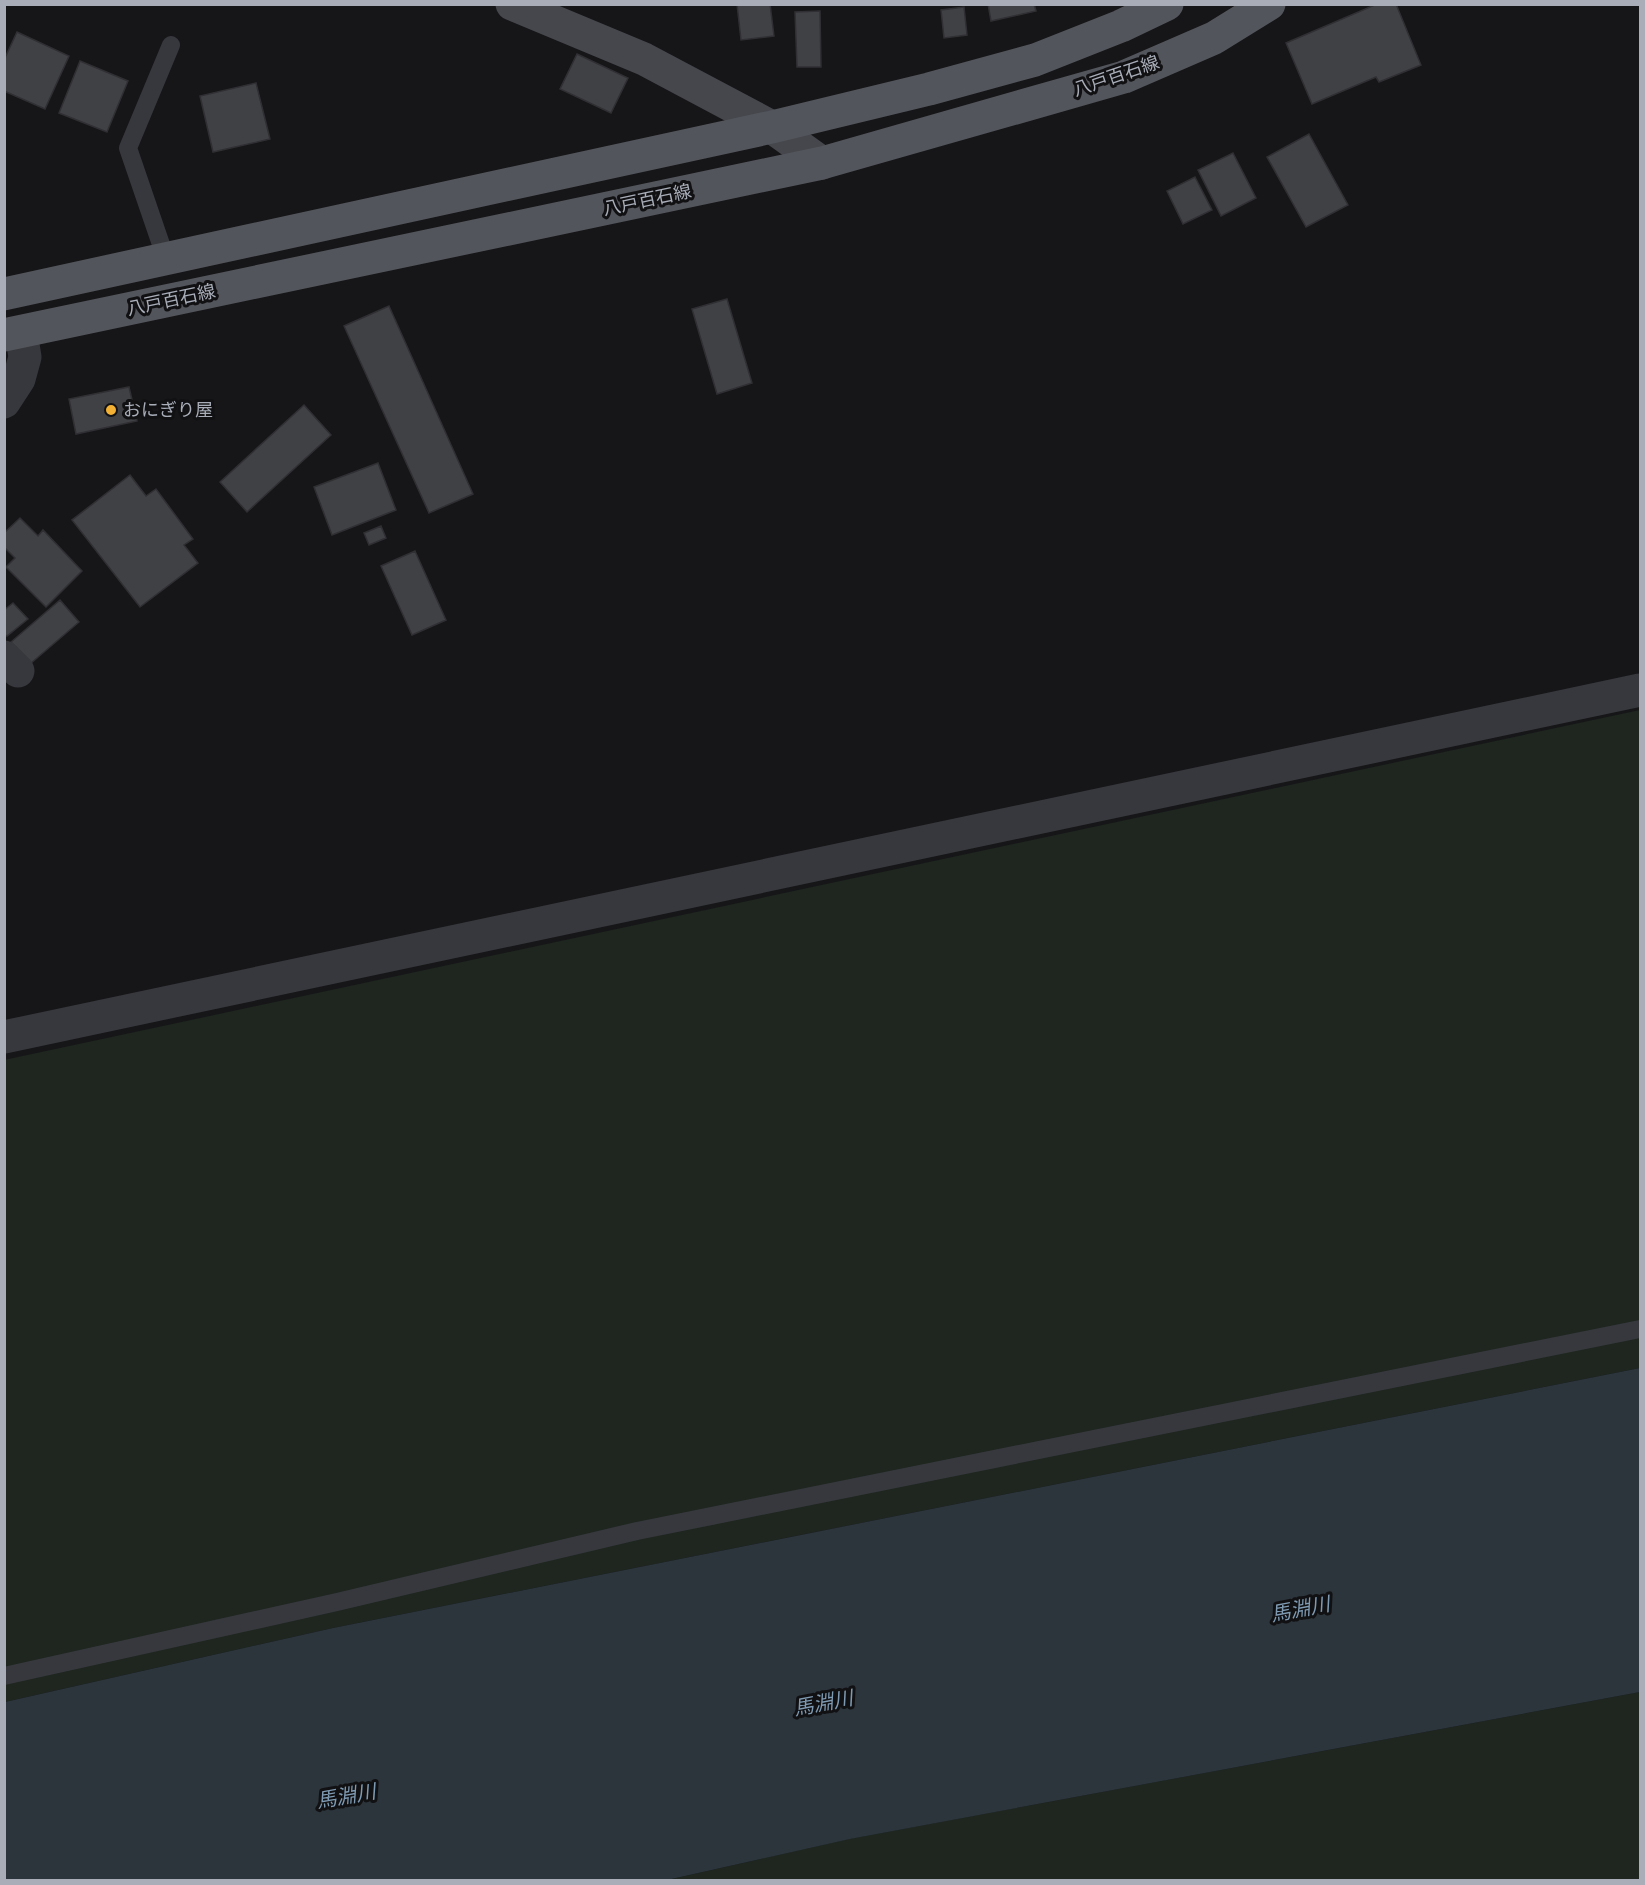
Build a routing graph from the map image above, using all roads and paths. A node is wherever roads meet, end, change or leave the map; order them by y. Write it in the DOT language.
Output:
graph roads {
  1 [pos="512,4"];
  2 [pos="1167,4"];
  3 [pos="1269,4"];
  4 [pos="171,45"];
  5 [pos="772,127"];
  6 [pos="822,163"];
  7 [pos="166,259"];
  8 [pos="4,294"];
  9 [pos="13,333"];
  10 [pos="4,402"];
  11 [pos="1641,690"];
  12 [pos="4,1036"];
  13 [pos="1641,1329"];
  14 [pos="4,1676"];
  1 -- 5 [label="street"];
  2 -- 5 [label="main road"];
  3 -- 6 [label="main road, 八戸百石線"];
  4 -- 7 [label="lane"];
  5 -- 6 [label="street"];
  5 -- 7 [label="main road"];
  6 -- 9 [label="main road, 八戸百石線"];
  7 -- 8 [label="main road"];
  9 -- 10 [label="street"];
  11 -- 12 [label="street"];
  13 -- 14 [label="lane"];
}
